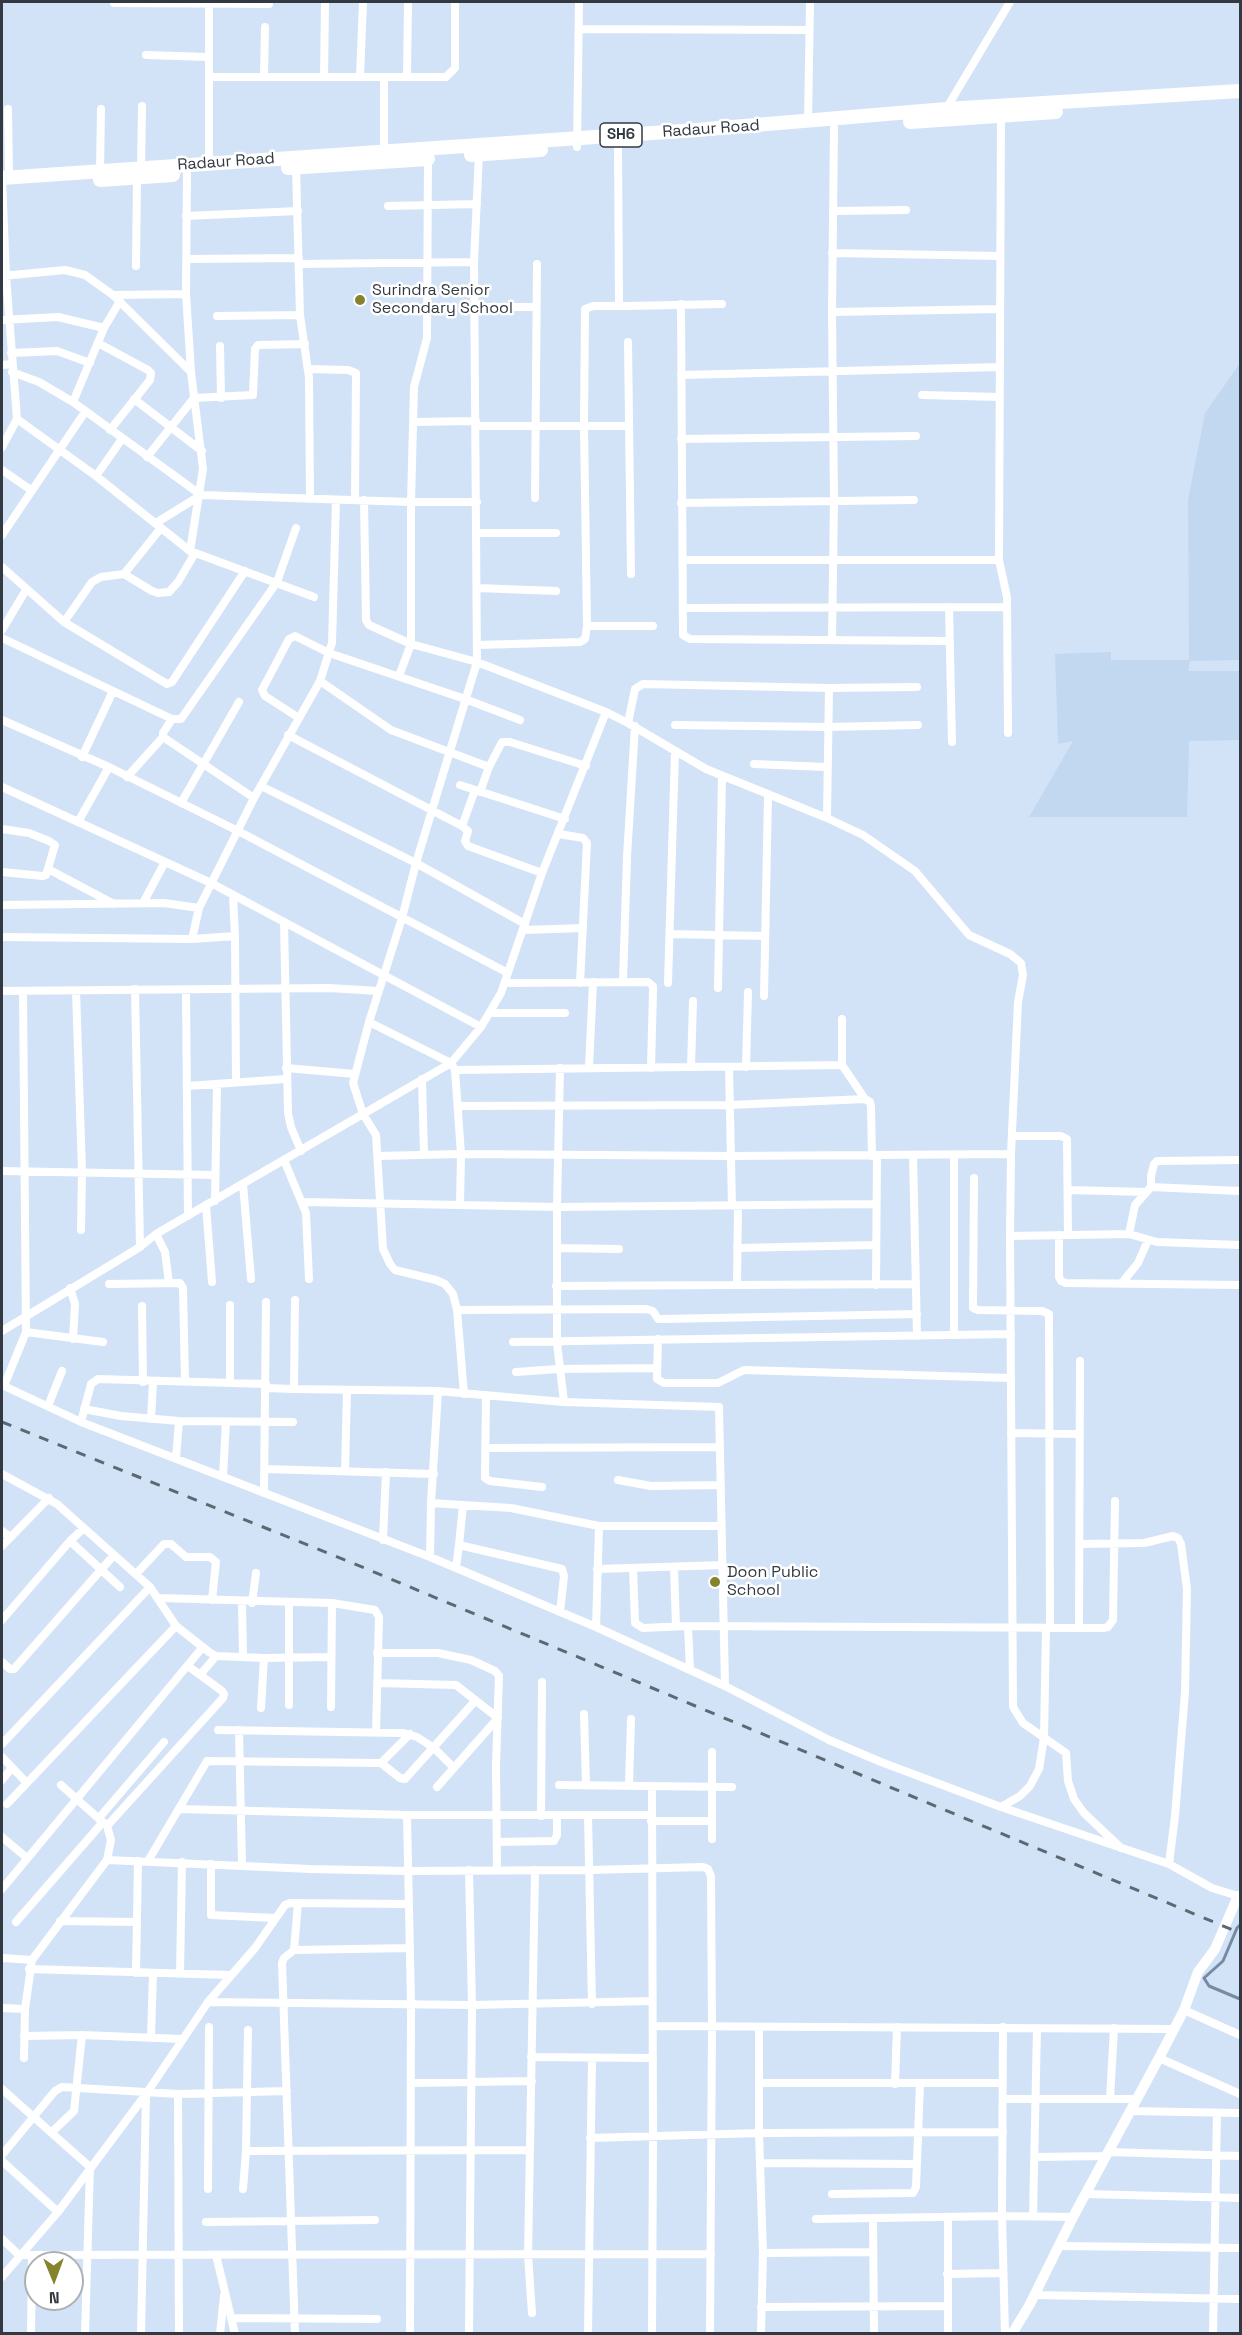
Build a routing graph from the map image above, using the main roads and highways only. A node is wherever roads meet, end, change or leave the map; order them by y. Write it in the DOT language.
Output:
graph roads {
  1 [pos="1240,91"];
  2 [pos="1240,99"];
  3 [pos="577,143"];
  4 [pos="139,173"];
  5 [pos="3,181"];
  1 -- 3 [label="main road, Radaur Road / SH6"];
  2 -- 3 [label="main road, Radaur Road / SH6"];
  3 -- 4 [label="main road, Radaur Road / SH6"];
  3 -- 4 [label="main road, Radaur Road / SH6"];
  4 -- 5 [label="main road, Radaur Road / SH6"];
  4 -- 5 [label="main road, Radaur Road / SH6"];
}
